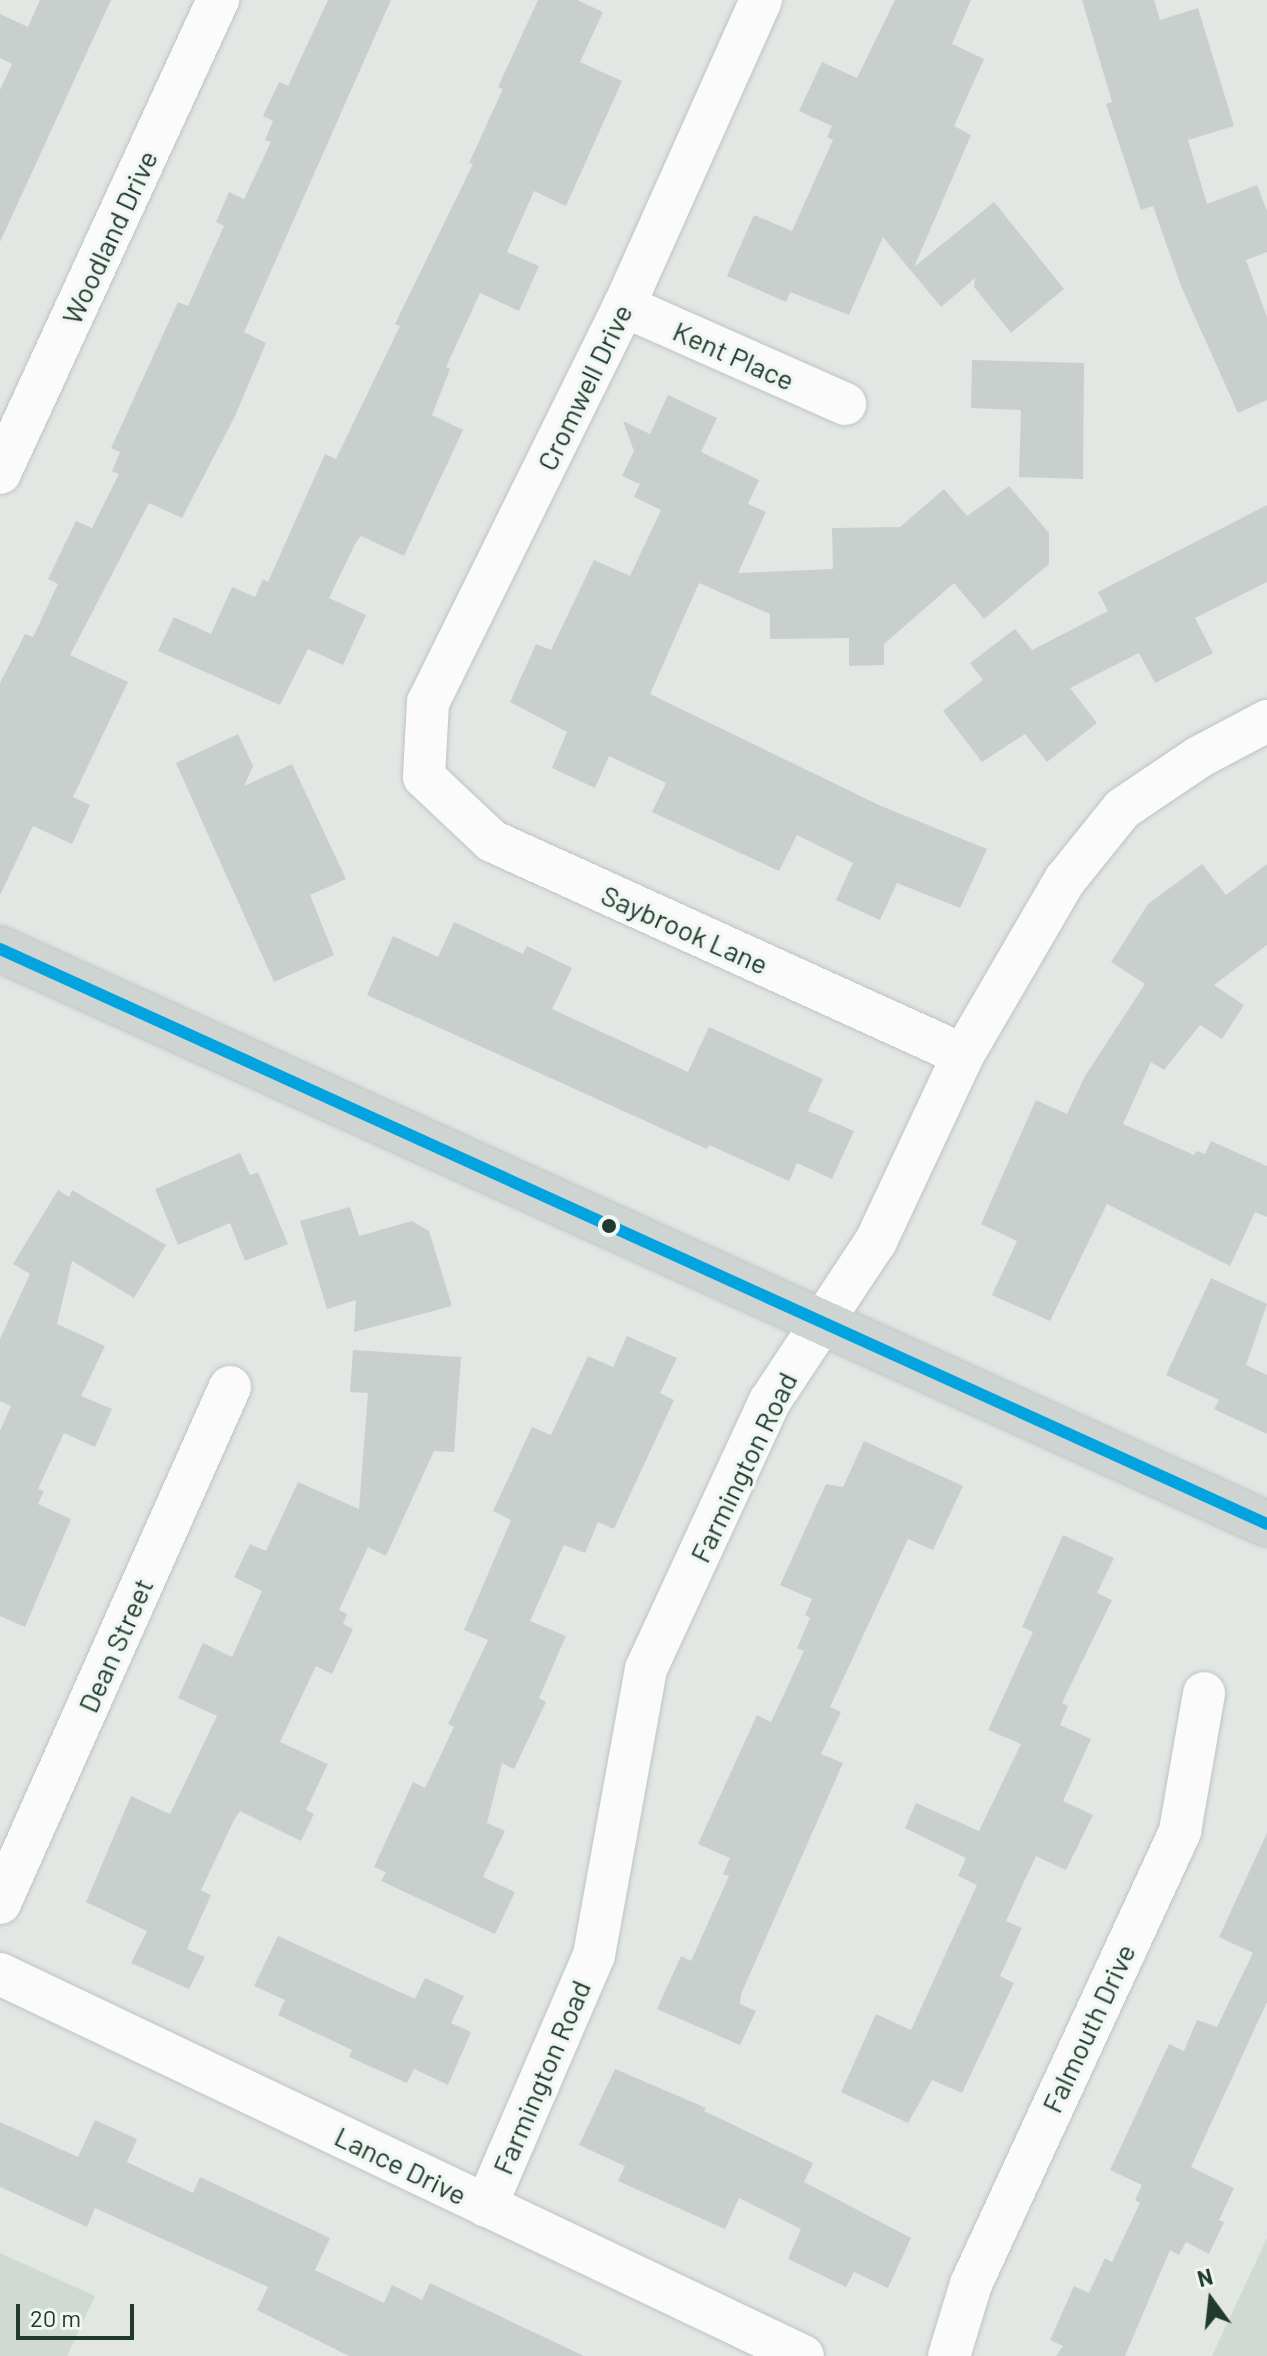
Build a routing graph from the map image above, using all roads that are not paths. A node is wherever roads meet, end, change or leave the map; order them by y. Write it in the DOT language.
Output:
graph roads {
  1 [pos="218,0"];
  2 [pos="761,0"];
  3 [pos="624,306"];
  4 [pos="845,404"];
  5 [pos="0,473"];
  6 [pos="1267,721"];
  7 [pos="424,777"];
  8 [pos="0,949"];
  9 [pos="963,1055"];
  10 [pos="822,1321"];
  11 [pos="230,1387"];
  12 [pos="1267,1524"];
  13 [pos="1204,1693"];
  14 [pos="0,1903"];
  15 [pos="0,1974"];
  16 [pos="486,2206"];
  17 [pos="803,2356"];
  18 [pos="949,2356"];
  1 -- 5 [label="street, Woodland Drive"];
  2 -- 3 [label="street, Cromwell Drive"];
  3 -- 4 [label="street, Kent Place"];
  3 -- 7 [label="street, Cromwell Drive"];
  6 -- 9 [label="street, Farmington Road"];
  7 -- 9 [label="street, Saybrook Lane"];
  8 -- 10 [label="main road"];
  9 -- 10 [label="street, Farmington Road"];
  10 -- 12 [label="main road"];
  10 -- 16 [label="street, Farmington Road"];
  11 -- 14 [label="street, Dean Street"];
  13 -- 18 [label="street, Falmouth Drive"];
  15 -- 16 [label="street, Lance Drive"];
  16 -- 17 [label="street, Lance Drive"];
}
